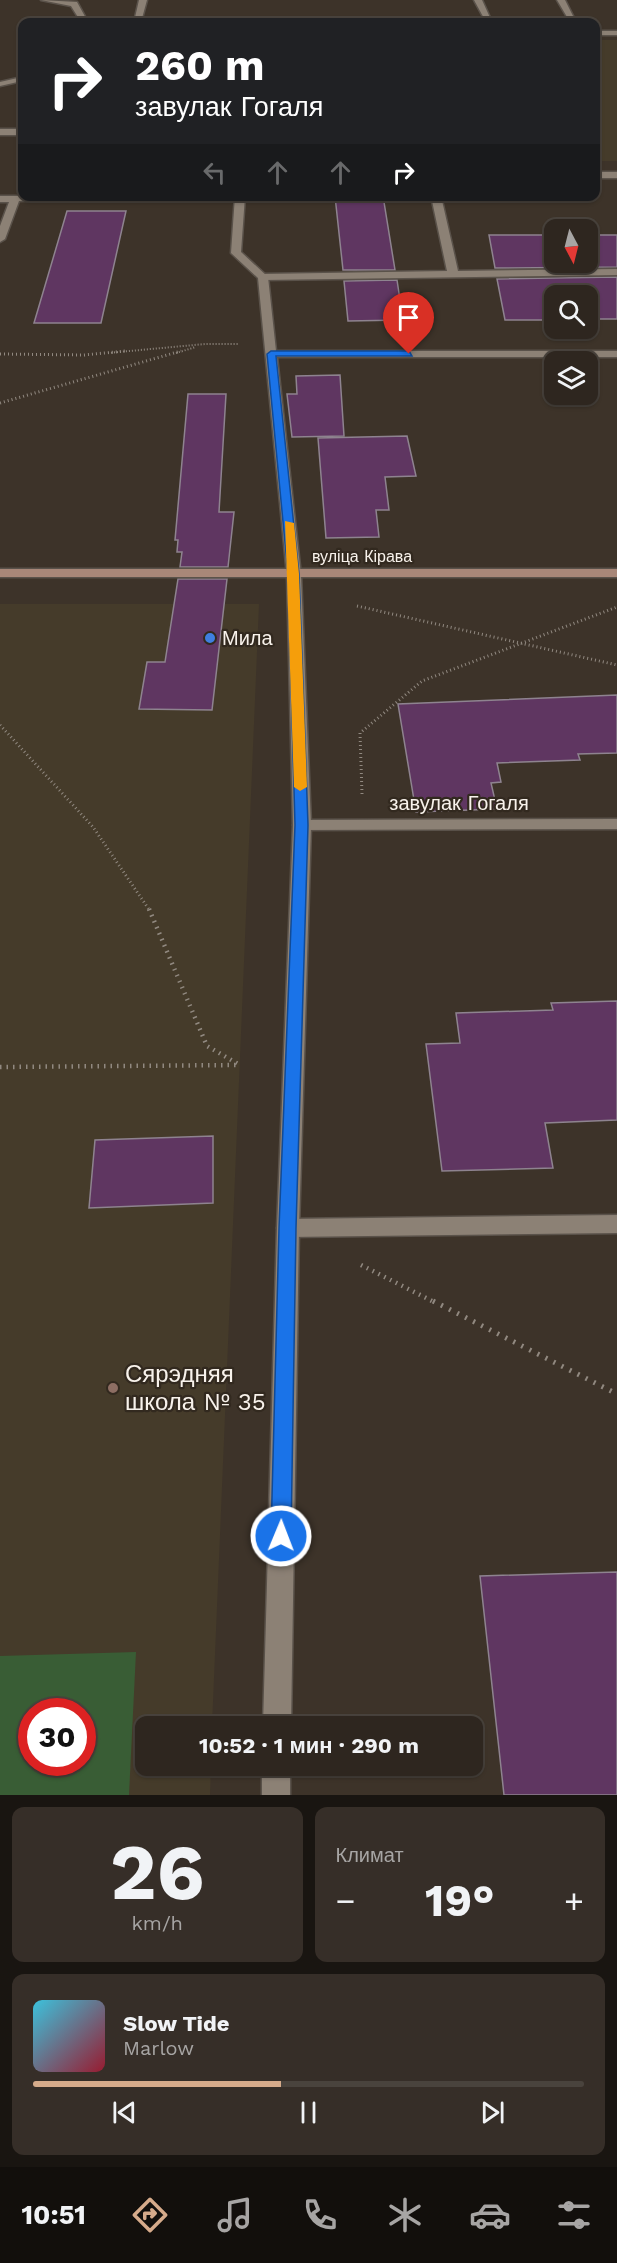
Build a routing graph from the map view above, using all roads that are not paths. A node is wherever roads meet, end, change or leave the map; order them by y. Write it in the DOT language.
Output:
graph roads {
  1 [pos="45,0"];
  2 [pos="143,0"];
  3 [pos="478,0"];
  4 [pos="561,0"];
  5 [pos="82,18"];
  6 [pos="138,18"];
  7 [pos="487,18"];
  8 [pos="571,18"];
  9 [pos="600,33"];
  10 [pos="617,33"];
  11 [pos="18,80"];
  12 [pos="0,84"];
  13 [pos="0,132"];
  14 [pos="18,132"];
  15 [pos="600,175"];
  16 [pos="617,175"];
  17 [pos="0,199"];
  18 [pos="15,199"];
  19 [pos="18,199"];
  20 [pos="240,201"];
  21 [pos="437,201"];
  22 [pos="0,239"];
  23 [pos="617,272"];
  24 [pos="453,274"];
  25 [pos="263,276"];
  26 [pos="270,349"];
  27 [pos="617,354"];
  28 [pos="0,573"];
  29 [pos="617,573"];
  30 [pos="294,583"];
  31 [pos="617,824"];
  32 [pos="302,825"];
  33 [pos="617,1224"];
  34 [pos="288,1228"];
  35 [pos="277,1716"];
  36 [pos="276,1776"];
  37 [pos="276,1795"];
  1 -- 5 [label="street"];
  2 -- 6 [label="street"];
  3 -- 7 [label="street"];
  4 -- 8 [label="street"];
  9 -- 10 [label="street"];
  11 -- 12 [label="street"];
  13 -- 14 [label="street"];
  15 -- 16 [label="street"];
  17 -- 18 [label="street"];
  18 -- 19 [label="street"];
  18 -- 22 [label="street"];
  20 -- 25 [label="street"];
  21 -- 24 [label="street"];
  23 -- 24 [label="street"];
  24 -- 25 [label="street"];
  25 -- 26 [label="street"];
  26 -- 27 [label="street"];
  26 -- 30 [label="street"];
  28 -- 30 [label="street, вуліца Кірава"];
  29 -- 30 [label="street, вуліца Кірава"];
  30 -- 32 [label="street"];
  31 -- 32 [label="street, завулак Гогаля"];
  32 -- 34 [label="street"];
  33 -- 34 [label="street"];
  34 -- 35 [label="street"];
  36 -- 37 [label="street"];
}
